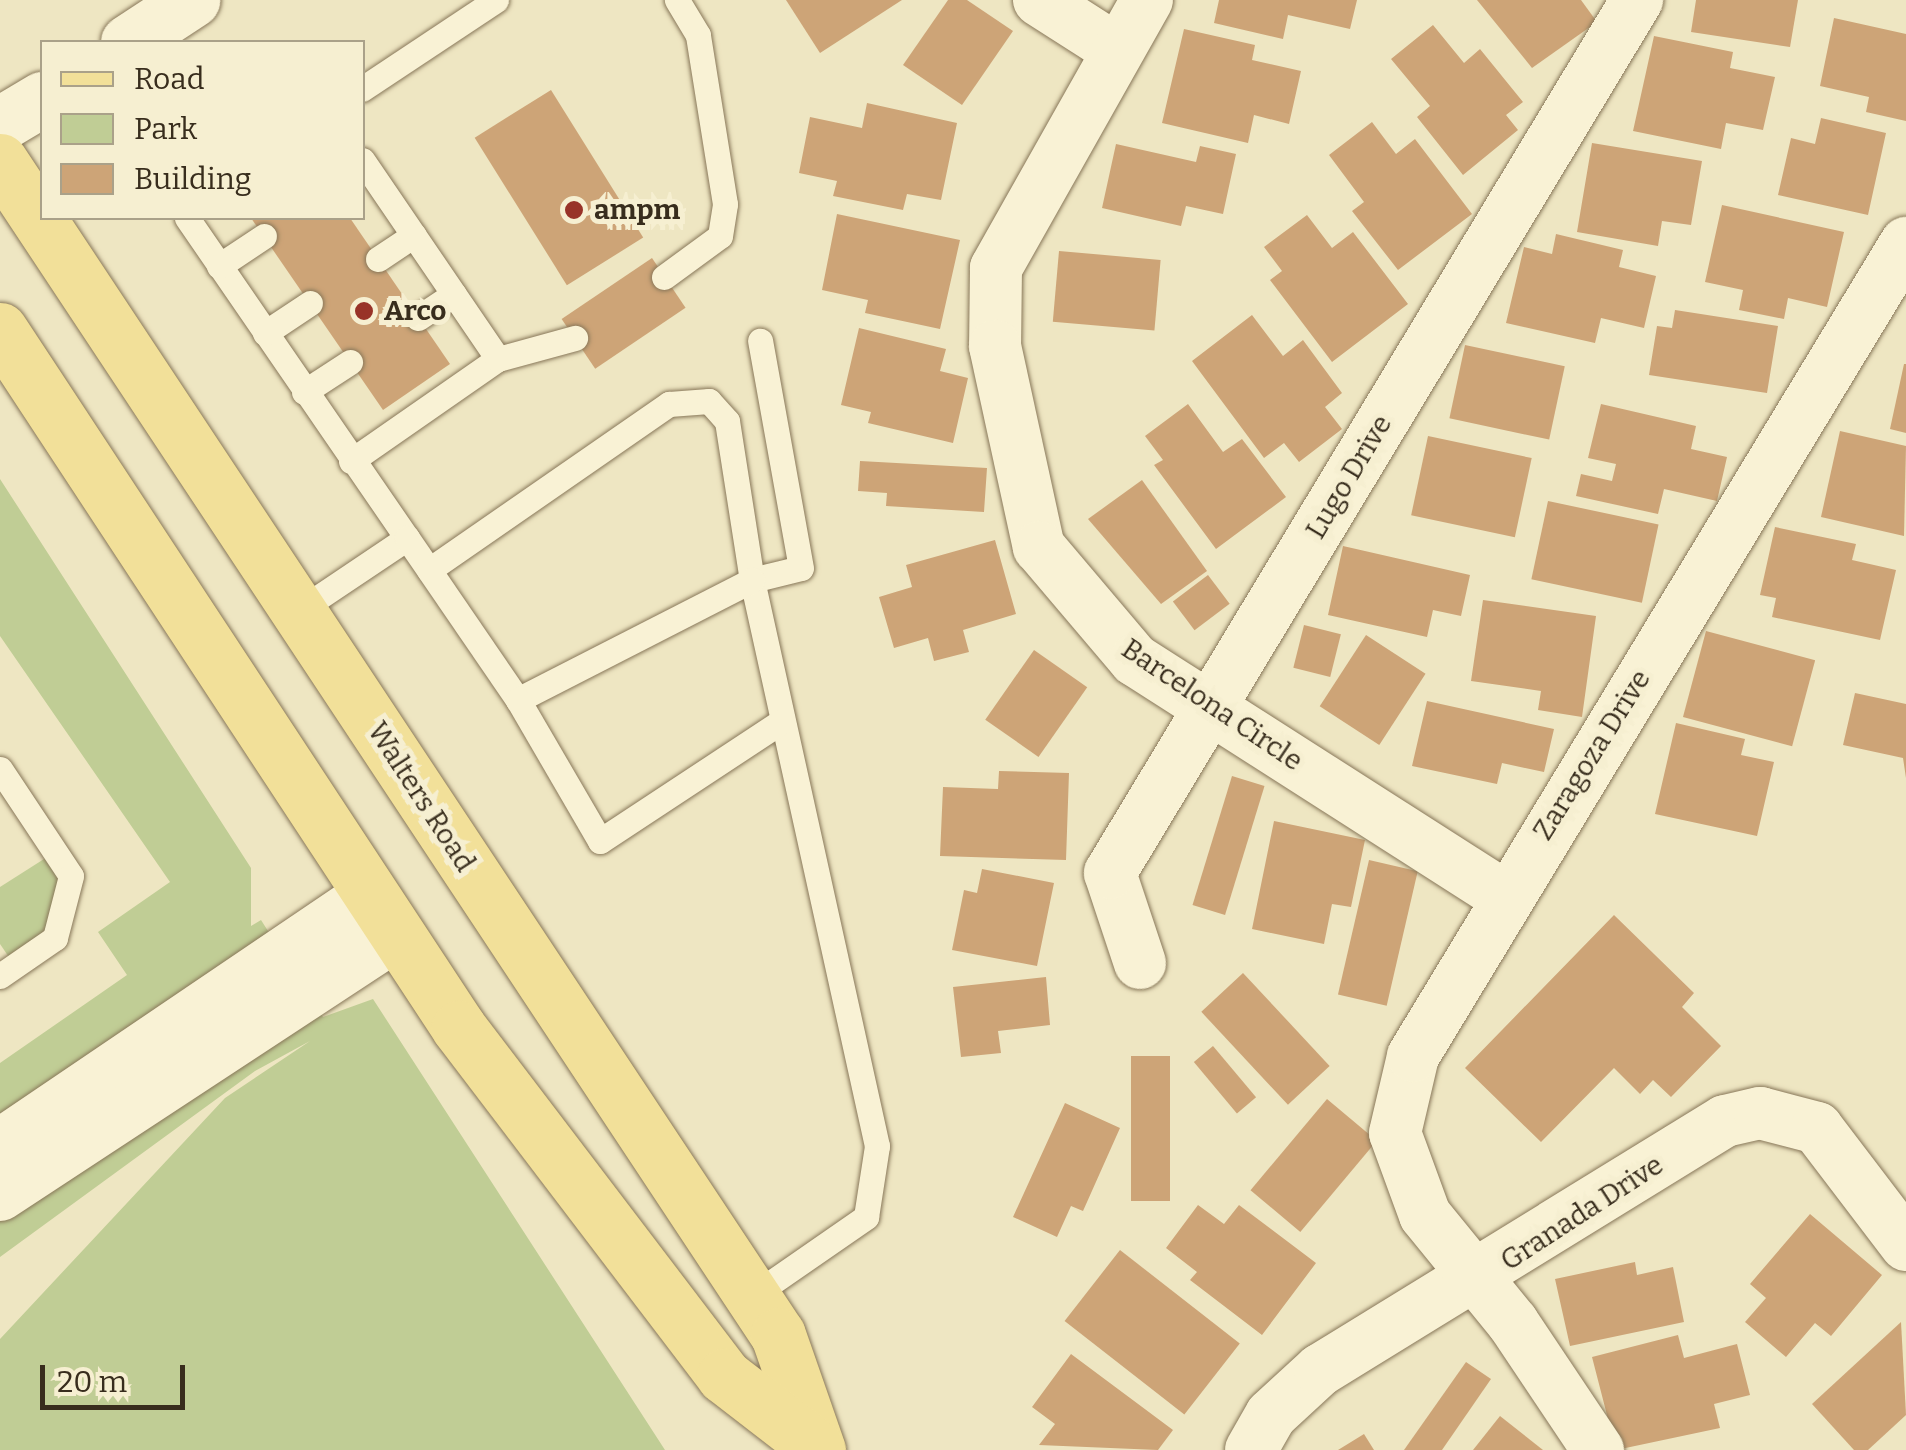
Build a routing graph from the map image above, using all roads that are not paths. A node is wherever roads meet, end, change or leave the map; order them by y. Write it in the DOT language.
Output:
graph roads {
  1 [pos="192,0"];
  2 [pos="496,0"];
  3 [pos="677,0"];
  4 [pos="1039,0"];
  5 [pos="1147,0"];
  6 [pos="1638,0"];
  7 [pos="131,40"];
  8 [pos="1118,50"];
  9 [pos="365,87"];
  10 [pos="40,100"];
  11 [pos="0,124"];
  12 [pos="0,161"];
  13 [pos="365,167"];
  14 [pos="188,220"];
  15 [pos="414,235"];
  16 [pos="264,236"];
  17 [pos="1906,243"];
  18 [pos="378,259"];
  19 [pos="219,266"];
  20 [pos="664,277"];
  21 [pos="454,294"];
  22 [pos="310,304"];
  23 [pos="418,318"];
  24 [pos="0,330"];
  25 [pos="265,333"];
  26 [pos="575,338"];
  27 [pos="760,341"];
  28 [pos="498,359"];
  29 [pos="350,362"];
  30 [pos="304,392"];
  31 [pos="351,461"];
  32 [pos="406,538"];
  33 [pos="428,570"];
  34 [pos="752,580"];
  35 [pos="300,610"];
  36 [pos="518,700"];
  37 [pos="1210,706"];
  38 [pos="782,720"];
  39 [pos="0,769"];
  40 [pos="1505,896"];
  41 [pos="381,917"];
  42 [pos="1140,963"];
  43 [pos="0,976"];
  44 [pos="0,1145"];
  45 [pos="0,1195"];
  46 [pos="1898,1218"];
  47 [pos="1476,1282"];
  48 [pos="752,1296"];
  49 [pos="817,1448"];
  50 [pos="1251,1450"];
  51 [pos="1598,1450"];
  1 -- 7 [label="main road"];
  2 -- 9 [label="lane"];
  3 -- 20 [label="lane"];
  4 -- 8 [label="street"];
  5 -- 8 [label="street, Barcelona Circle"];
  6 -- 37 [label="street, Lugo Drive"];
  8 -- 37 [label="street, Barcelona Circle"];
  10 -- 11 [label="main road"];
  12 -- 35 [label="main road, Walters Road"];
  13 -- 15 [label="lane"];
  14 -- 19 [label="lane"];
  15 -- 18 [label="lane"];
  15 -- 21 [label="lane"];
  16 -- 19 [label="lane"];
  17 -- 40 [label="street, Zaragoza Drive"];
  19 -- 25 [label="lane"];
  21 -- 23 [label="lane"];
  21 -- 28 [label="lane"];
  22 -- 25 [label="lane"];
  24 -- 41 [label="main road, Walters Road"];
  25 -- 30 [label="lane"];
  26 -- 28 [label="lane"];
  27 -- 34 [label="lane"];
  28 -- 31 [label="lane"];
  29 -- 30 [label="lane"];
  30 -- 31 [label="lane"];
  31 -- 32 [label="lane"];
  32 -- 33 [label="lane"];
  32 -- 35 [label="lane"];
  33 -- 34 [label="lane"];
  33 -- 36 [label="lane"];
  34 -- 36 [label="lane"];
  34 -- 38 [label="lane"];
  35 -- 48 [label="main road, Walters Road"];
  36 -- 38 [label="lane"];
  37 -- 40 [label="street, Barcelona Circle"];
  37 -- 42 [label="street, Lugo Drive"];
  38 -- 48 [label="lane"];
  39 -- 43 [label="lane"];
  40 -- 47 [label="street, Zaragoza Drive"];
  41 -- 44 [label="street"];
  41 -- 45 [label="street"];
  41 -- 49 [label="main road, Walters Road"];
  46 -- 47 [label="street, Granada Drive"];
  47 -- 50 [label="street, Granada Drive"];
  47 -- 51 [label="street, Zaragoza Drive"];
  48 -- 49 [label="main road, Walters Road"];
}
